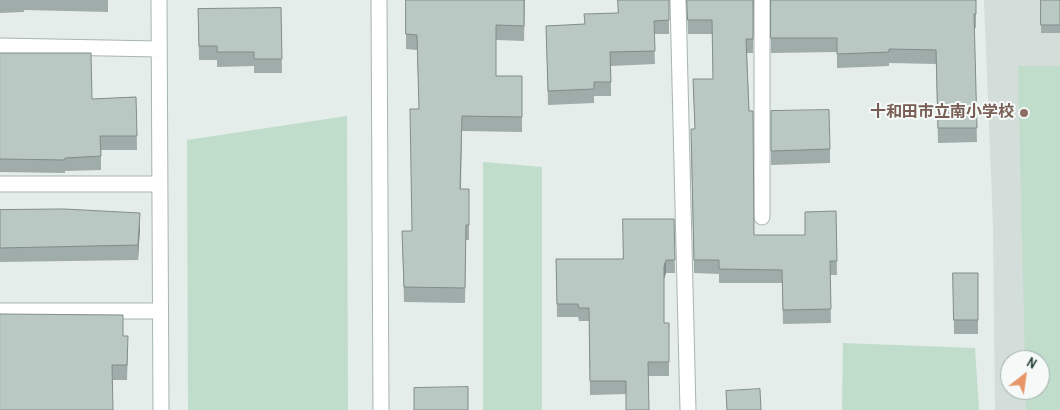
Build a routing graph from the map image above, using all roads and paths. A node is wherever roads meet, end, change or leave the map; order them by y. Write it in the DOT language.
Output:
graph roads {
  1 [pos="159,0"];
  2 [pos="379,0"];
  3 [pos="678,0"];
  4 [pos="762,0"];
  5 [pos="0,46"];
  6 [pos="159,49"];
  7 [pos="0,184"];
  8 [pos="159,184"];
  9 [pos="762,217"];
  10 [pos="0,311"];
  11 [pos="159,311"];
  12 [pos="161,410"];
  13 [pos="381,410"];
  14 [pos="688,410"];
  1 -- 6 [label="street"];
  2 -- 13 [label="street"];
  3 -- 14 [label="street"];
  4 -- 9 [label="street"];
  5 -- 6 [label="street"];
  6 -- 8 [label="street"];
  7 -- 8 [label="street"];
  8 -- 11 [label="street"];
  10 -- 11 [label="street"];
  11 -- 12 [label="street"];
}
